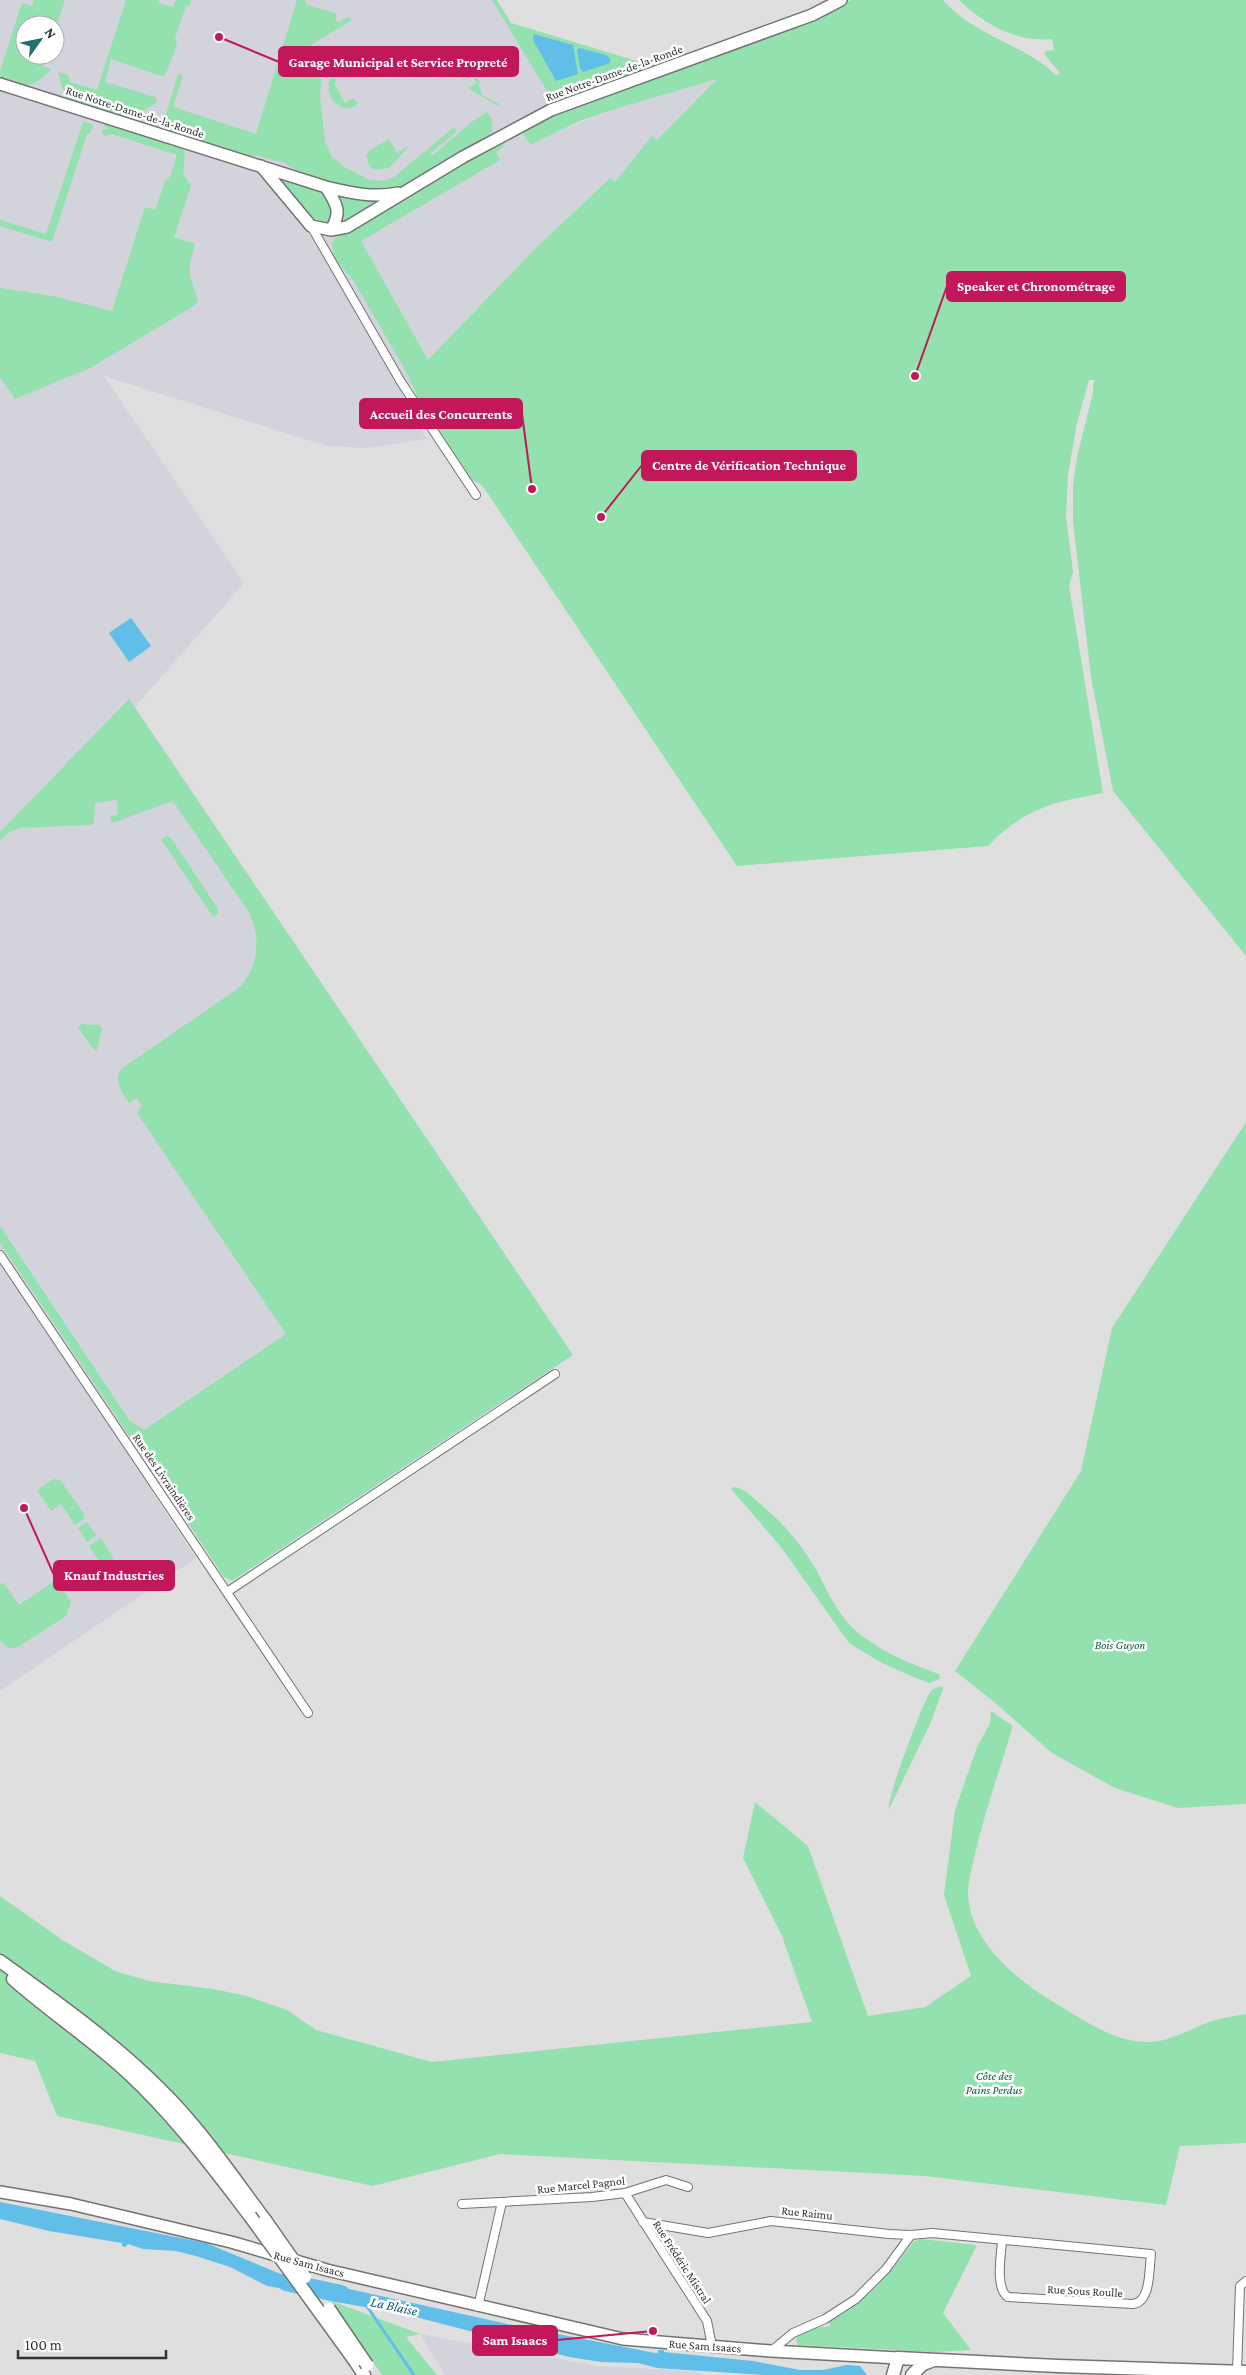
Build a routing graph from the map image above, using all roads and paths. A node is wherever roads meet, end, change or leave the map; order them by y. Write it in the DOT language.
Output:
graph roads {
  1 [pos="842,0"];
  2 [pos="0,84"];
  3 [pos="261,166"];
  4 [pos="326,187"];
  5 [pos="405,192"];
  6 [pos="311,226"];
  7 [pos="331,230"];
  8 [pos="476,495"];
  9 [pos="0,1255"];
  10 [pos="555,1374"];
  11 [pos="227,1592"];
  12 [pos="308,1713"];
  13 [pos="0,1961"];
  14 [pos="0,1968"];
  15 [pos="688,2187"];
  16 [pos="0,2192"];
  17 [pos="624,2193"];
  18 [pos="502,2202"];
  19 [pos="462,2204"];
  20 [pos="643,2222"];
  21 [pos="910,2235"];
  22 [pos="1002,2241"];
  23 [pos="1246,2281"];
  24 [pos="478,2306"];
  25 [pos="1242,2320"];
  26 [pos="712,2346"];
  27 [pos="771,2351"];
  28 [pos="902,2358"];
  29 [pos="936,2360"];
  30 [pos="365,2369"];
  31 [pos="1242,2371"];
  32 [pos="894,2375"];
  33 [pos="905,2375"];
  34 [pos="912,2375"];
  1 -- 5 [label="main road, Rue Notre-Dame-de-la-Ronde"];
  2 -- 3 [label="main road, Rue Notre-Dame-de-la-Ronde"];
  3 -- 4 [label="main road, Rue Notre-Dame-de-la-Ronde"];
  3 -- 6 [label="main road"];
  4 -- 5 [label="main road, Rue Notre-Dame-de-la-Ronde"];
  4 -- 7 [label="main road"];
  5 -- 7 [label="main road, Rue Notre-Dame-de-la-Ronde"];
  6 -- 7 [label="main road, Rue Notre-Dame-de-la-Ronde"];
  6 -- 8 [label="street"];
  9 -- 11 [label="street, Rue des Livraindières"];
  10 -- 11 [label="street"];
  11 -- 12 [label="street, Rue des Livraindières"];
  13 -- 30 [label="main road, bridge"];
  14 -- 30 [label="main road, bridge"];
  15 -- 17 [label="street, Rue Marcel Pagnol"];
  16 -- 24 [label="main road, Rue Sam Isaacs"];
  17 -- 18 [label="street, Rue Marcel Pagnol"];
  17 -- 20 [label="street, Rue Frédéric Mistral"];
  18 -- 19 [label="street, Rue Marcel Pagnol"];
  18 -- 24 [label="street"];
  20 -- 21 [label="street, Rue Raimu"];
  20 -- 26 [label="street, Rue Frédéric Mistral"];
  21 -- 22 [label="street, Rue Sous Roulle"];
  21 -- 27 [label="street"];
  22 -- 22 [label="street, Rue Sous Roulle"];
  23 -- 25 [label="street"];
  24 -- 26 [label="main road, Rue Sam Isaacs"];
  25 -- 31 [label="street"];
  26 -- 27 [label="main road, Rue Sam Isaacs"];
  27 -- 28 [label="main road, Rue Sam Isaacs"];
  28 -- 29 [label="main road, Rue Sam Isaacs"];
  28 -- 32 [label="main road"];
  28 -- 33 [label="main road"];
  29 -- 31 [label="main road, Rue Sam Isaacs"];
  29 -- 34 [label="main road"];
}
